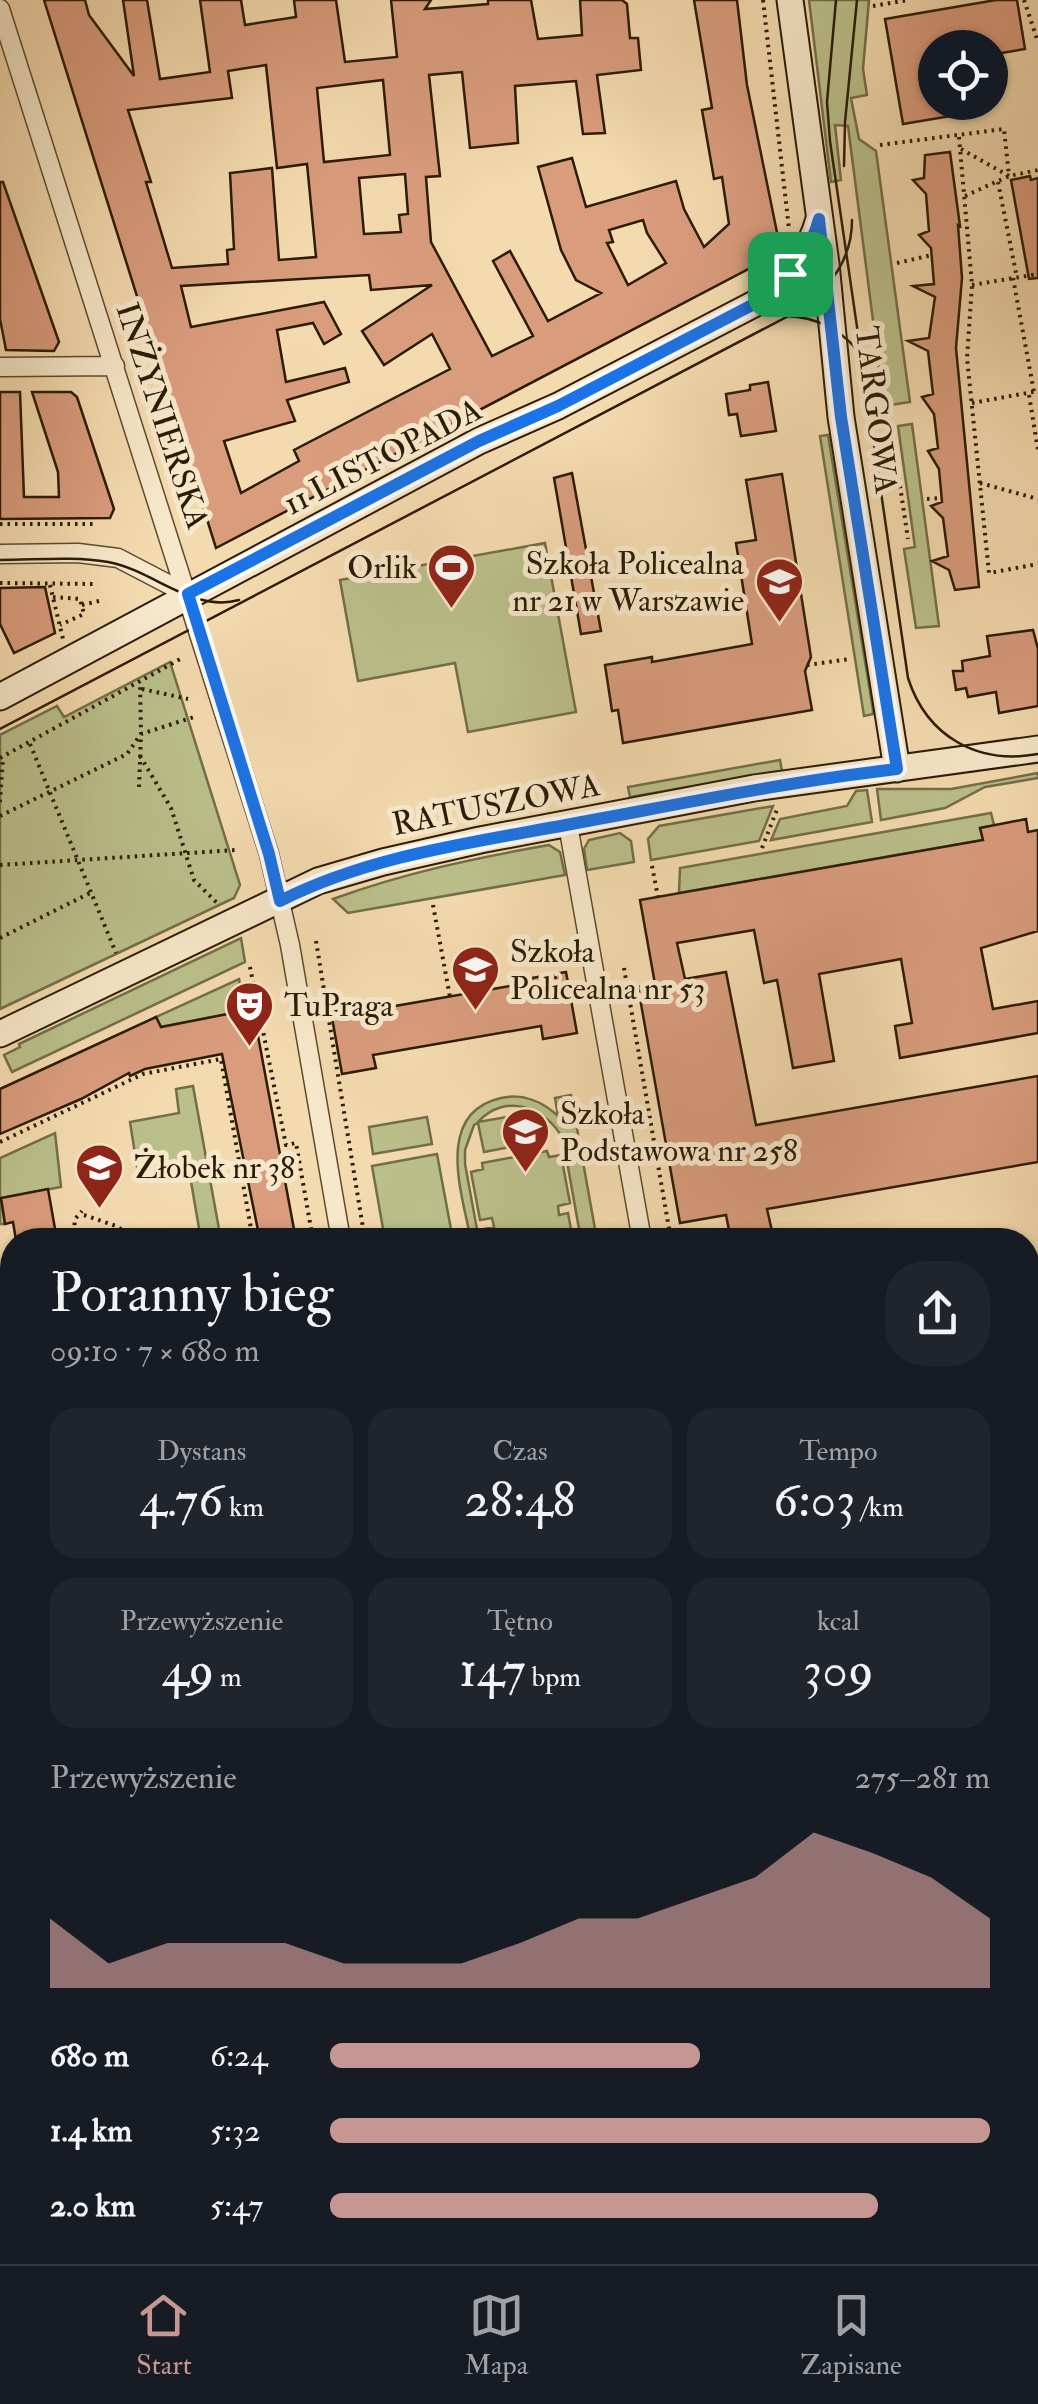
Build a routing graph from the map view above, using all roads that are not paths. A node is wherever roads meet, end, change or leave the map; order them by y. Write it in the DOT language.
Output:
graph roads {
  1 [pos="790,0"];
  2 [pos="0,9"];
  3 [pos="819,219"];
  4 [pos="115,366"];
  5 [pos="0,368"];
  6 [pos="0,554"];
  7 [pos="188,594"];
  8 [pos="0,697"];
  9 [pos="1038,749"];
  10 [pos="897,769"];
  11 [pos="568,825"];
  12 [pos="280,901"];
  13 [pos="0,1034"];
  14 [pos="338,1228"];
  15 [pos="640,1228"];
  1 -- 3 [label="street, TARGOWA"];
  2 -- 4 [label="street, INŻYNIERSKA"];
  3 -- 7 [label="street, 11 LISTOPADA"];
  3 -- 10 [label="street, TARGOWA"];
  4 -- 5 [label="street"];
  4 -- 7 [label="street, INŻYNIERSKA"];
  6 -- 7 [label="street"];
  7 -- 8 [label="street, 11 LISTOPADA"];
  7 -- 12 [label="street, INŻYNIERSKA"];
  9 -- 10 [label="street, RATUSZOWA"];
  10 -- 11 [label="street, RATUSZOWA"];
  11 -- 12 [label="street, RATUSZOWA"];
  11 -- 15 [label="street"];
  12 -- 13 [label="street, RATUSZOWA"];
  12 -- 14 [label="street, INŻYNIERSKA"];
}
